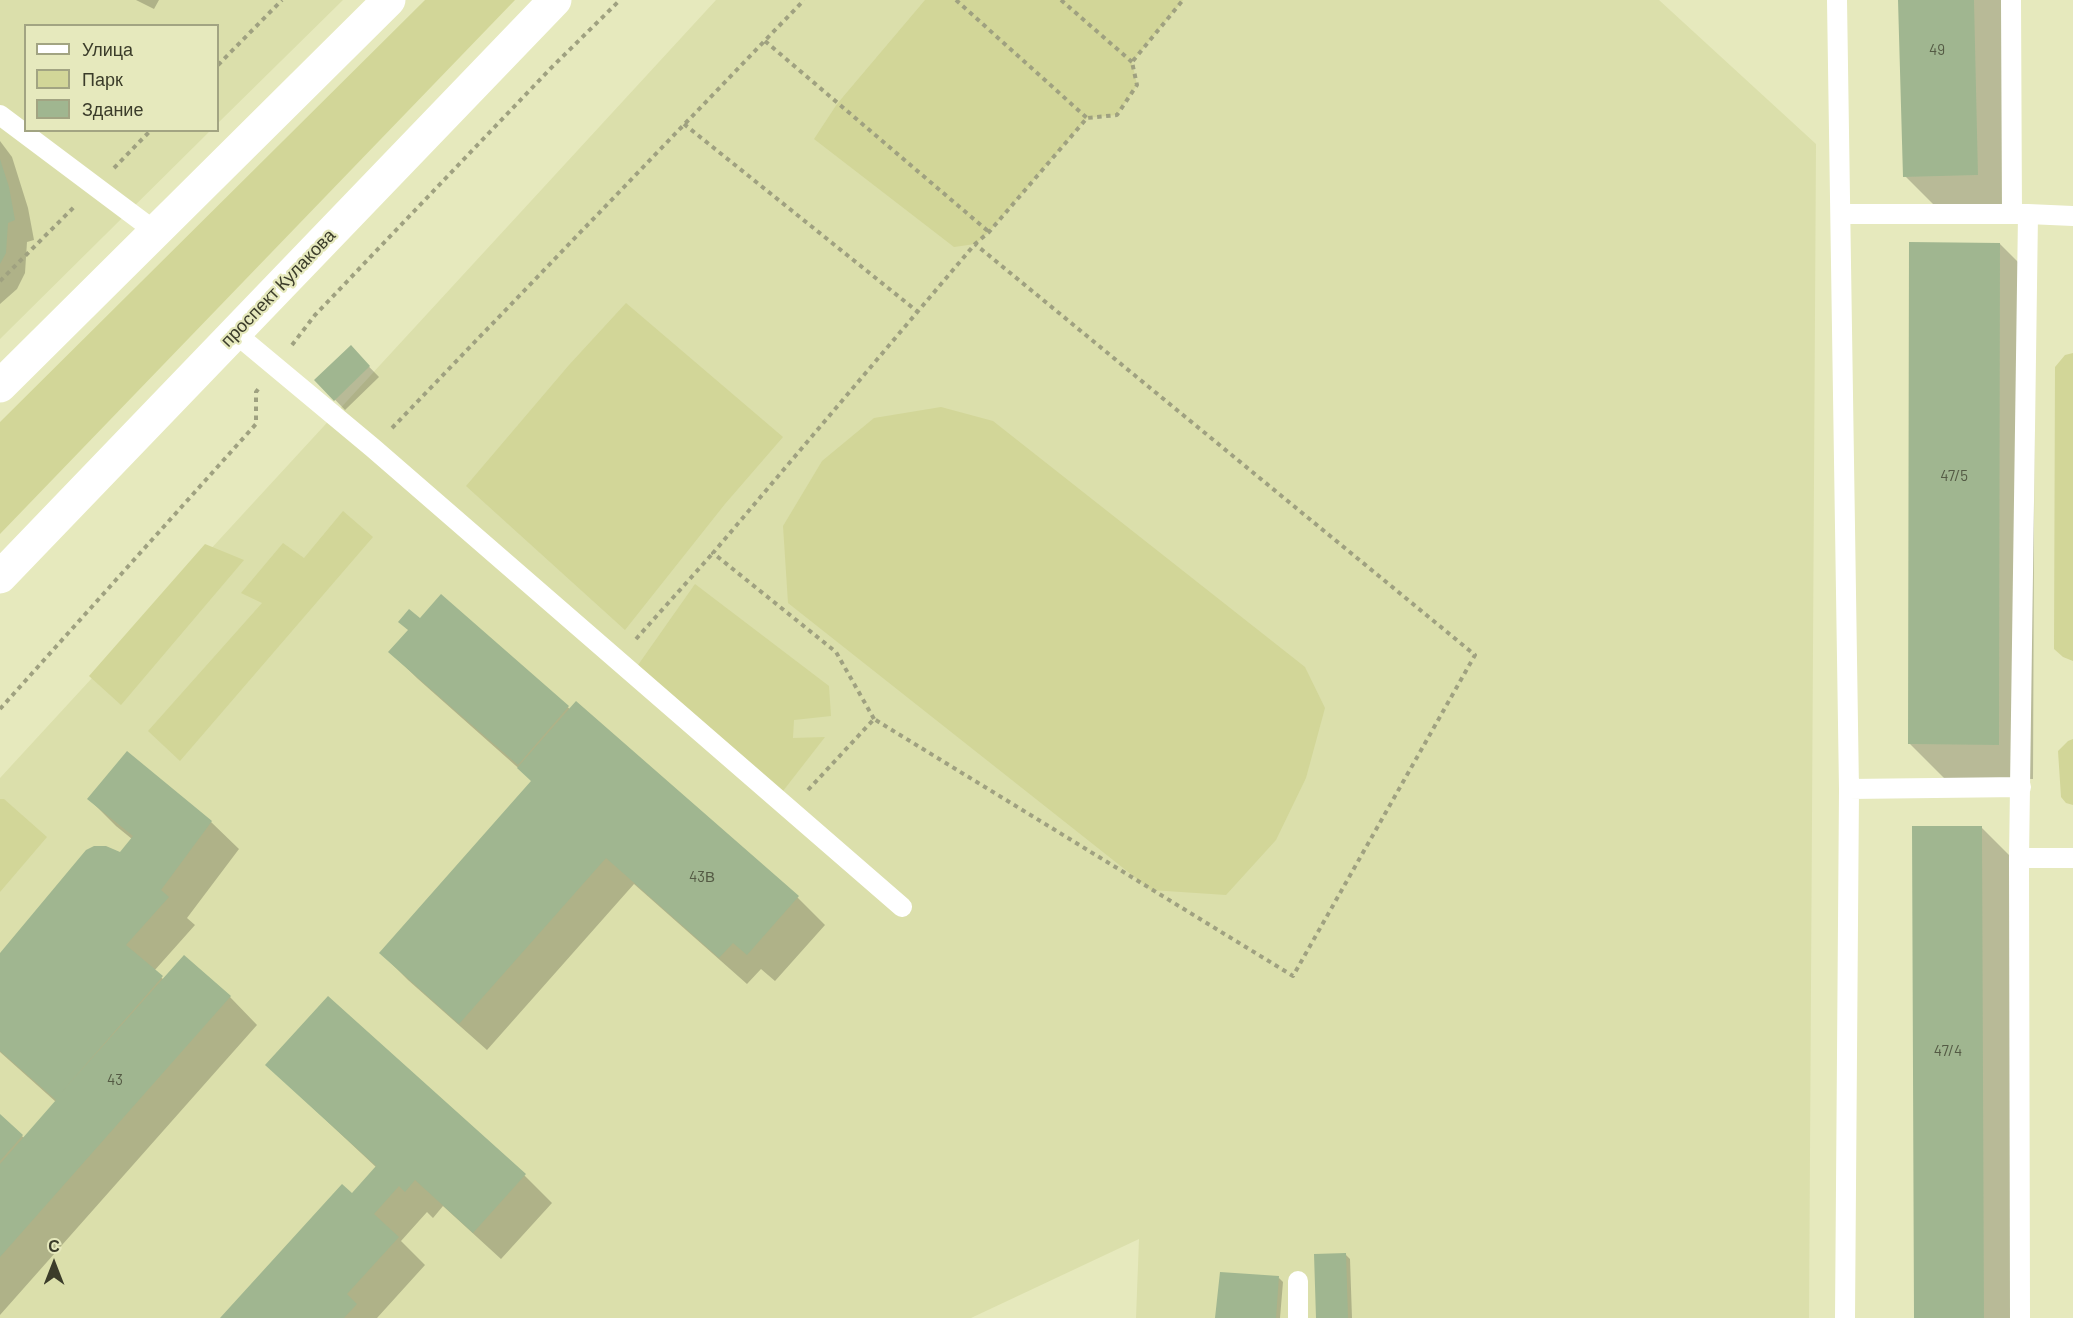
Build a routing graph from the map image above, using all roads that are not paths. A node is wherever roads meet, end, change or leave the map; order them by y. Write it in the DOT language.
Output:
graph roads {
  1 [pos="388,0"];
  2 [pos="555,0"];
  3 [pos="1837,0"];
  4 [pos="2011,0"];
  5 [pos="0,115"];
  6 [pos="1842,214"];
  7 [pos="2020,214"];
  8 [pos="2073,216"];
  9 [pos="156,232"];
  10 [pos="235,333"];
  11 [pos="0,386"];
  12 [pos="0,577"];
  13 [pos="2021,787"];
  14 [pos="1849,789"];
  15 [pos="2019,858"];
  16 [pos="2073,858"];
  17 [pos="902,907"];
  18 [pos="1298,1281"];
  19 [pos="1298,1318"];
  20 [pos="1845,1318"];
  21 [pos="2020,1318"];
  1 -- 9 [label="main road"];
  2 -- 10 [label="main road, проспект Кулакова"];
  3 -- 6 [label="lane"];
  4 -- 7 [label="lane"];
  5 -- 9 [label="lane"];
  6 -- 7 [label="lane"];
  6 -- 14 [label="lane"];
  7 -- 8 [label="lane"];
  7 -- 13 [label="lane"];
  9 -- 11 [label="main road"];
  10 -- 12 [label="main road, проспект Кулакова"];
  10 -- 17 [label="lane"];
  13 -- 14 [label="lane"];
  13 -- 15 [label="lane"];
  14 -- 20 [label="lane"];
  15 -- 16 [label="lane"];
  15 -- 21 [label="lane"];
  18 -- 19 [label="lane"];
}
